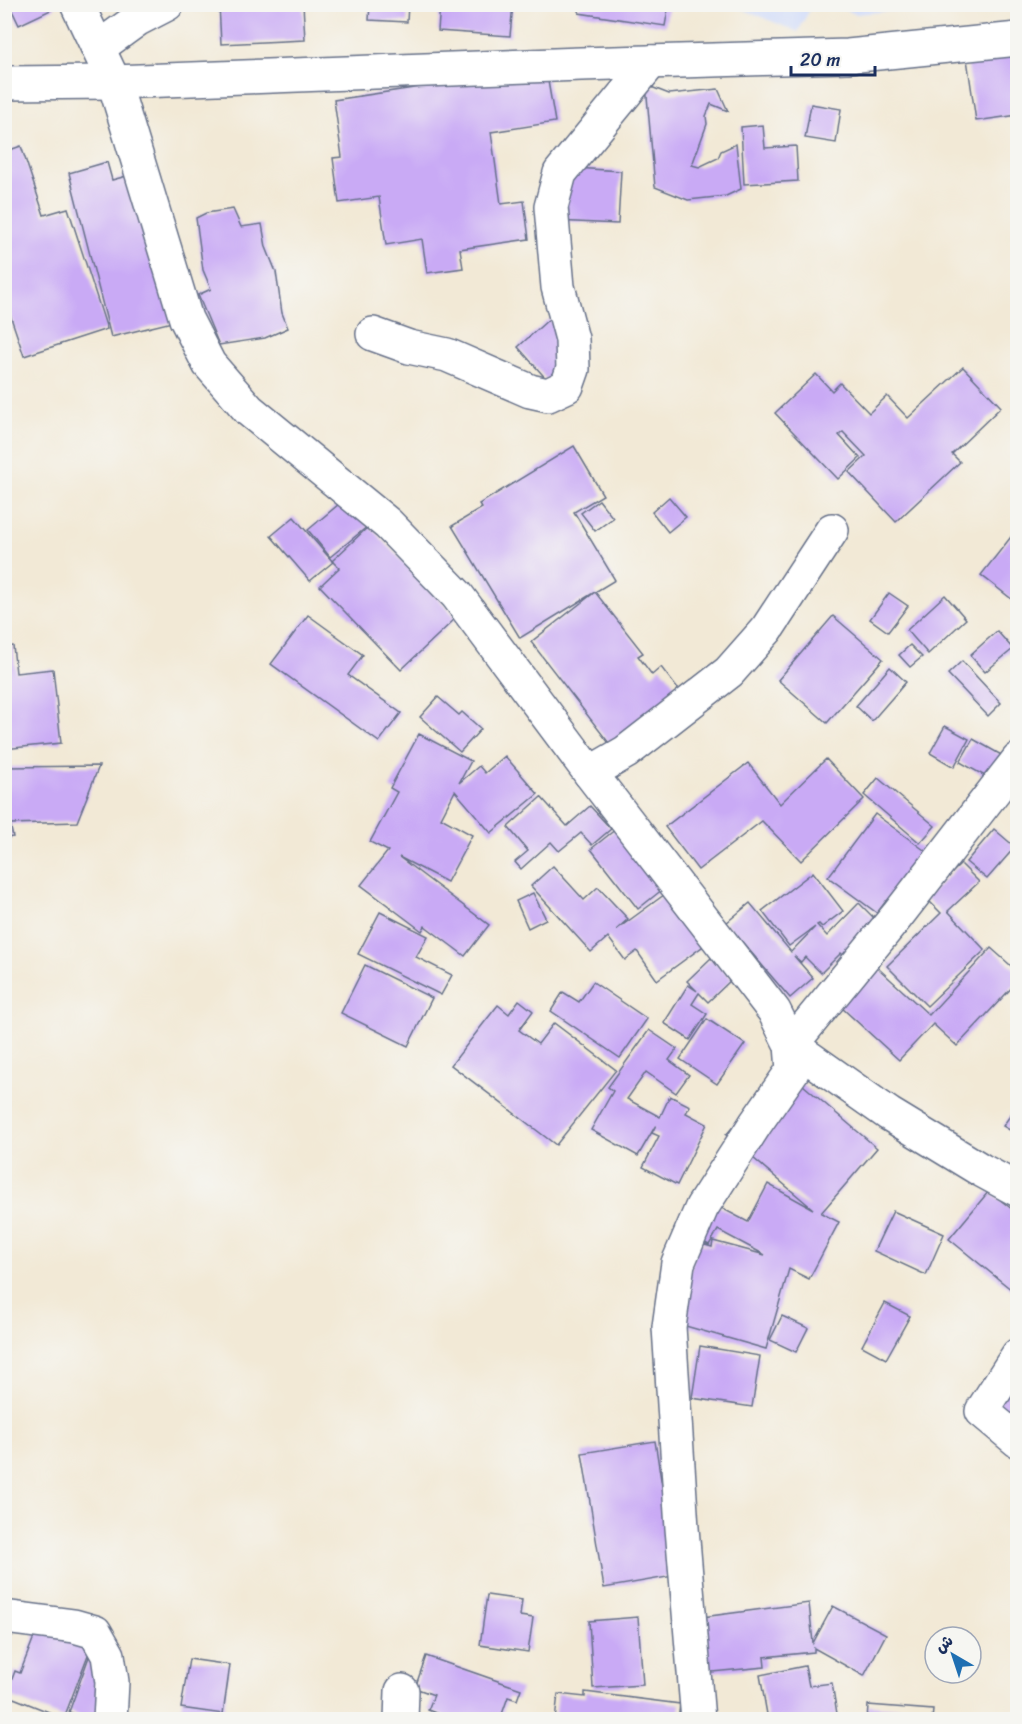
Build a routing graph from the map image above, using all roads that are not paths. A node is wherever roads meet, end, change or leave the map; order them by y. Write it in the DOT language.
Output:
graph roads {
  1 [pos="77,4"];
  2 [pos="167,4"];
  3 [pos="1017,39"];
  4 [pos="98,48"];
  5 [pos="651,62"];
  6 [pos="114,82"];
  7 [pos="4,83"];
  8 [pos="373,334"];
  9 [pos="832,530"];
  10 [pos="1017,760"];
  11 [pos="590,772"];
  12 [pos="791,1045"];
  13 [pos="1017,1190"];
  14 [pos="1017,1355"];
  15 [pos="1017,1441"];
  16 [pos="4,1617"];
  17 [pos="110,1719"];
  18 [pos="698,1719"];
  1 -- 4 [label="street"];
  2 -- 4 [label="street"];
  3 -- 5 [label="street"];
  4 -- 6 [label="street"];
  5 -- 6 [label="street"];
  5 -- 8 [label="street"];
  6 -- 7 [label="street"];
  6 -- 11 [label="street"];
  9 -- 11 [label="street"];
  10 -- 12 [label="street"];
  11 -- 12 [label="street"];
  12 -- 13 [label="street"];
  12 -- 18 [label="street"];
  14 -- 15 [label="street"];
  16 -- 17 [label="street"];
}
